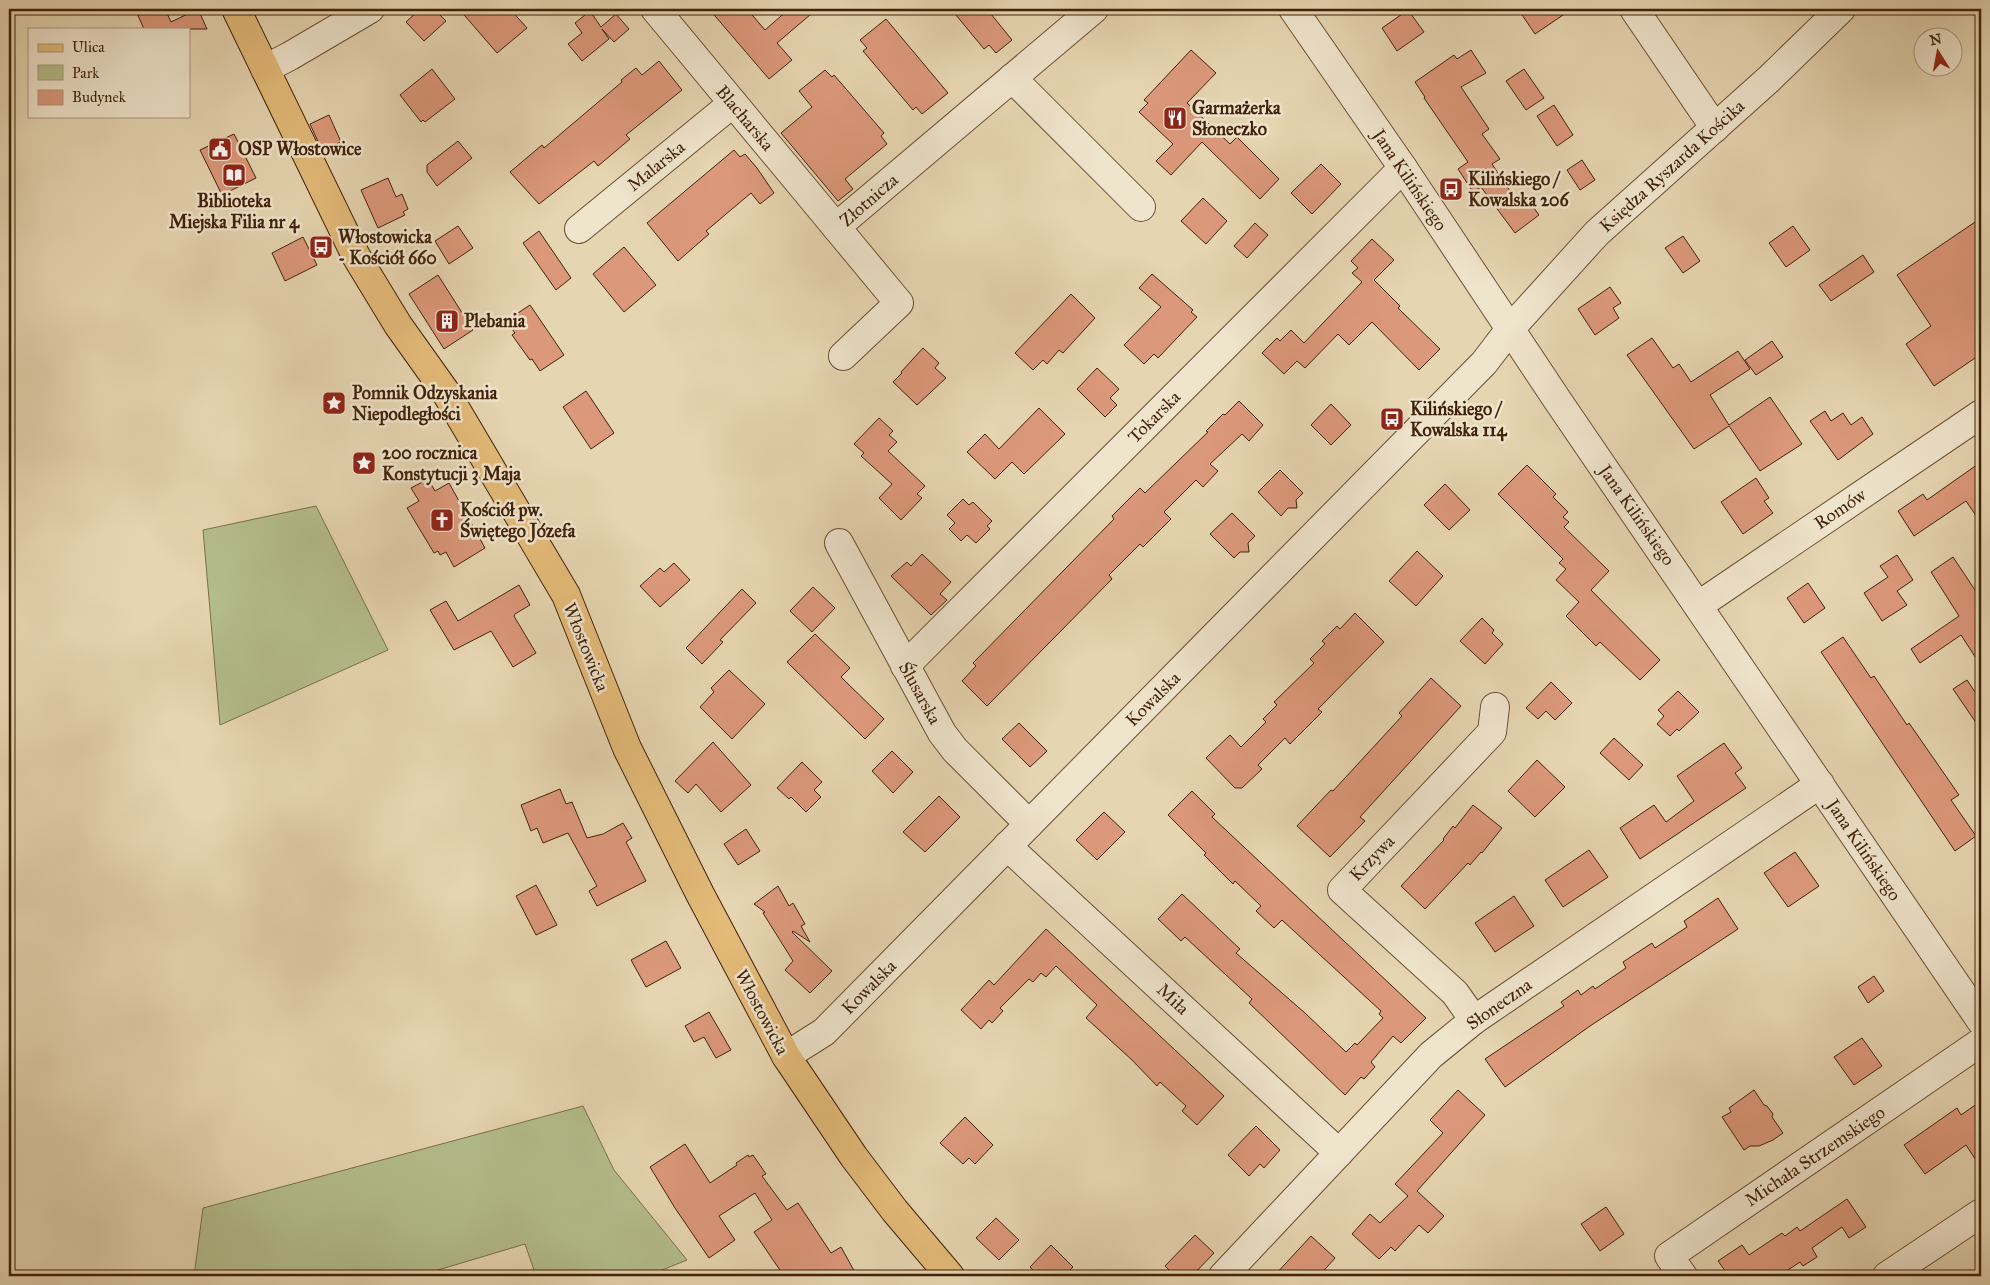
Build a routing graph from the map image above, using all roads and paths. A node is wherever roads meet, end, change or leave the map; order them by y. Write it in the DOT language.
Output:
graph roads {
  1 [pos="236,9"];
  2 [pos="370,9"];
  3 [pos="655,9"];
  4 [pos="1094,9"];
  5 [pos="1293,9"];
  6 [pos="1634,9"];
  7 [pos="1841,9"];
  8 [pos="265,69"];
  9 [pos="1012,78"];
  10 [pos="733,103"];
  11 [pos="1715,128"];
  12 [pos="1403,168"];
  13 [pos="1141,208"];
  14 [pos="836,227"];
  15 [pos="579,229"];
  16 [pos="1510,329"];
  17 [pos="843,356"];
  18 [pos="1981,414"];
  19 [pos="839,543"];
  20 [pos="1699,605"];
  21 [pos="905,666"];
  22 [pos="1495,707"];
  23 [pos="1820,784"];
  24 [pos="1029,824"];
  25 [pos="1007,846"];
  26 [pos="1474,1020"];
  27 [pos="1981,1021"];
  28 [pos="1981,1042"];
  29 [pos="786,1056"];
  30 [pos="1339,1153"];
  31 [pos="1981,1213"];
  32 [pos="950,1276"];
  33 [pos="1223,1276"];
  34 [pos="1683,1276"];
  35 [pos="1886,1276"];
  1 -- 8 [label="main road, Włostowicka"];
  2 -- 8 [label="street"];
  3 -- 10 [label="street, Blacharska"];
  4 -- 9 [label="street, Złotnicza"];
  5 -- 12 [label="street, Jana Kilińskiego"];
  6 -- 11 [label="street"];
  7 -- 11 [label="street, Księdza Ryszarda Kościka"];
  8 -- 29 [label="main road, Włostowicka"];
  9 -- 13 [label="street"];
  9 -- 14 [label="street, Złotnicza"];
  10 -- 14 [label="street, Blacharska"];
  10 -- 15 [label="street, Malarska"];
  11 -- 16 [label="street, Księdza Ryszarda Kościka"];
  12 -- 16 [label="street, Jana Kilińskiego"];
  12 -- 21 [label="street, Tokarska"];
  14 -- 17 [label="street, Złotnicza"];
  16 -- 20 [label="street, Jana Kilińskiego"];
  16 -- 24 [label="street, Kowalska"];
  18 -- 20 [label="street, Romów"];
  19 -- 21 [label="street, Ślusarska"];
  20 -- 23 [label="street, Jana Kilińskiego"];
  21 -- 24 [label="street, Ślusarska"];
  22 -- 26 [label="street, Krzywa"];
  23 -- 26 [label="street, Słoneczna"];
  23 -- 27 [label="street, Jana Kilińskiego"];
  24 -- 25 [label="street, Kowalska"];
  25 -- 29 [label="street, Kowalska"];
  25 -- 30 [label="street, Miła"];
  26 -- 30 [label="street, Słoneczna"];
  28 -- 34 [label="street, Michała Strzemskiego"];
  29 -- 32 [label="main road, Włostowicka"];
  30 -- 33 [label="street, Słoneczna"];
  31 -- 35 [label="street"];
}
